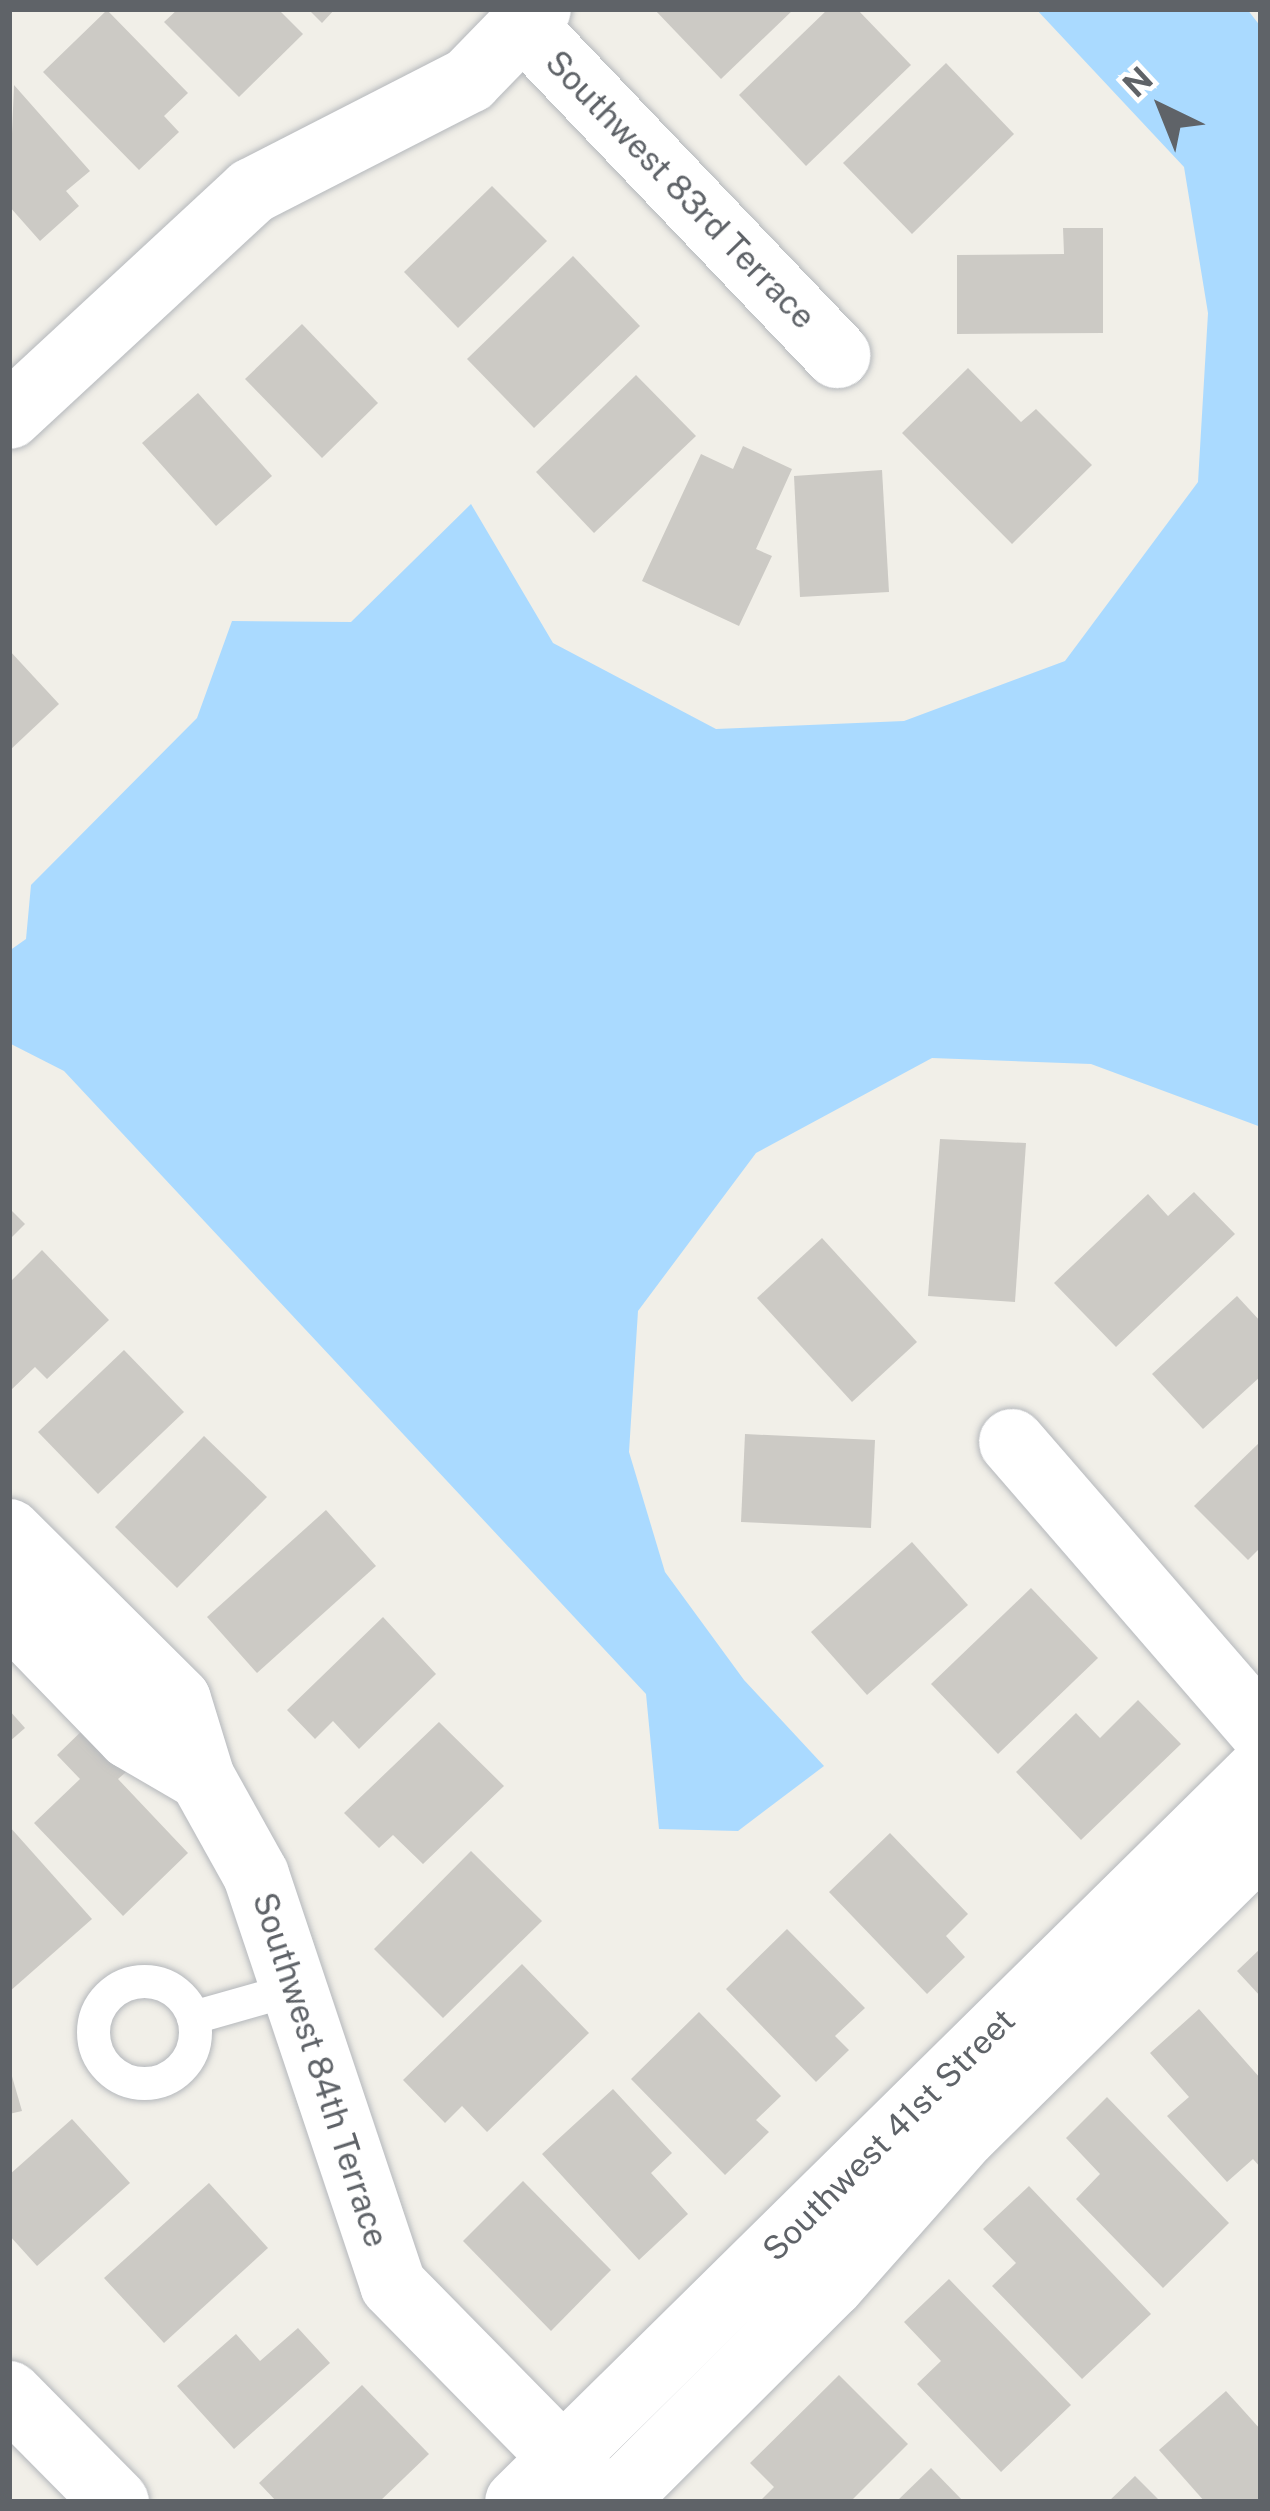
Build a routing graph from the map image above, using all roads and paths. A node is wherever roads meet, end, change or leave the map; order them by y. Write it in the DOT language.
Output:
graph roads {
  1 [pos="531,17"];
  2 [pos="837,355"];
  3 [pos="9,416"];
  4 [pos="1012,1442"];
  5 [pos="9,1532"];
  6 [pos="9,1611"];
  7 [pos="1261,1729"];
  8 [pos="1261,1769"];
  9 [pos="202,1778"];
  10 [pos="1261,1842"];
  11 [pos="292,1989"];
  12 [pos="193,2017"];
  13 [pos="9,2394"];
  14 [pos="574,2491"];
  15 [pos="116,2502"];
  1 -- 2 [label="street, Southwest 83rd Terrace"];
  1 -- 3 [label="street"];
  4 -- 7 [label="street"];
  5 -- 9 [label="street, Southwest 84th Terrace"];
  6 -- 9 [label="street"];
  8 -- 14 [label="street, Southwest 41st Street"];
  9 -- 11 [label="street, Southwest 84th Terrace"];
  10 -- 14 [label="street, Southwest 41st Street"];
  11 -- 12 [label="lane"];
  11 -- 14 [label="street, Southwest 84th Terrace"];
  13 -- 15 [label="street"];
}
